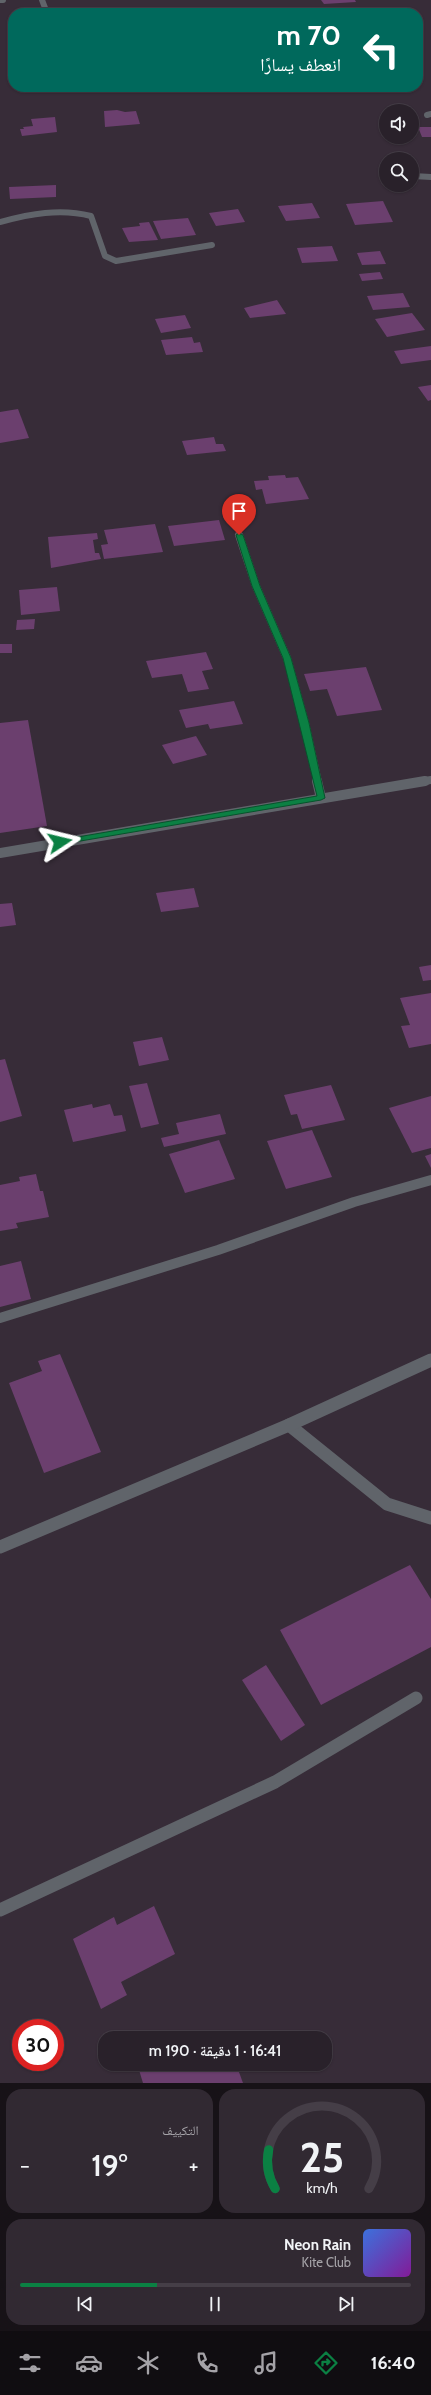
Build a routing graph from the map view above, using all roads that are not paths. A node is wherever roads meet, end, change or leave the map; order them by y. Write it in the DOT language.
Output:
graph roads {
  1 [pos="0,0"];
  2 [pos="4,0"];
  3 [pos="419,176"];
  4 [pos="431,177"];
  5 [pos="0,222"];
  6 [pos="212,245"];
  7 [pos="239,535"];
  8 [pos="431,780"];
  9 [pos="321,798"];
  10 [pos="0,853"];
  11 [pos="431,1180"];
  12 [pos="0,1318"];
  13 [pos="431,1360"];
  14 [pos="289,1425"];
  15 [pos="431,1518"];
  16 [pos="0,1547"];
  17 [pos="416,1698"];
  18 [pos="0,1910"];
  1 -- 2 [label="street"];
  3 -- 4 [label="street"];
  5 -- 6 [label="street"];
  7 -- 9 [label="street"];
  8 -- 9 [label="street"];
  9 -- 10 [label="street"];
  11 -- 12 [label="street"];
  13 -- 14 [label="street"];
  14 -- 15 [label="street"];
  14 -- 16 [label="street"];
  17 -- 18 [label="street"];
}
